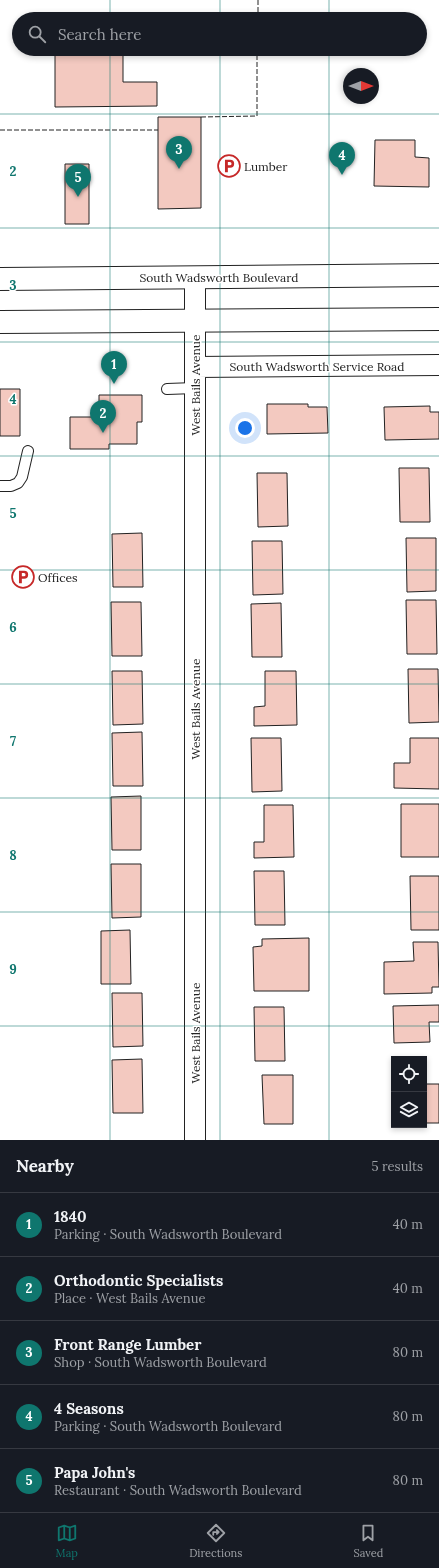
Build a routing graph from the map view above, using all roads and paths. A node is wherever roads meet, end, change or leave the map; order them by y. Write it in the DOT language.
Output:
graph roads {
  1 [pos="439,276"];
  2 [pos="195,278"];
  3 [pos="0,279"];
  4 [pos="439,319"];
  5 [pos="195,320"];
  6 [pos="0,322"];
  7 [pos="439,365"];
  8 [pos="195,368"];
  9 [pos="195,388"];
  10 [pos="167,389"];
  11 [pos="28,451"];
  12 [pos="0,486"];
  13 [pos="195,1140"];
  1 -- 2 [label="main road, South Wadsworth Boulevard"];
  2 -- 3 [label="main road, South Wadsworth Boulevard"];
  2 -- 5 [label="street, West Bails Avenue"];
  4 -- 5 [label="main road"];
  5 -- 6 [label="main road"];
  5 -- 8 [label="street, West Bails Avenue"];
  7 -- 8 [label="street, South Wadsworth Service Road"];
  8 -- 9 [label="street, West Bails Avenue"];
  9 -- 10 [label="lane"];
  9 -- 13 [label="street, West Bails Avenue"];
  11 -- 12 [label="lane"];
}
